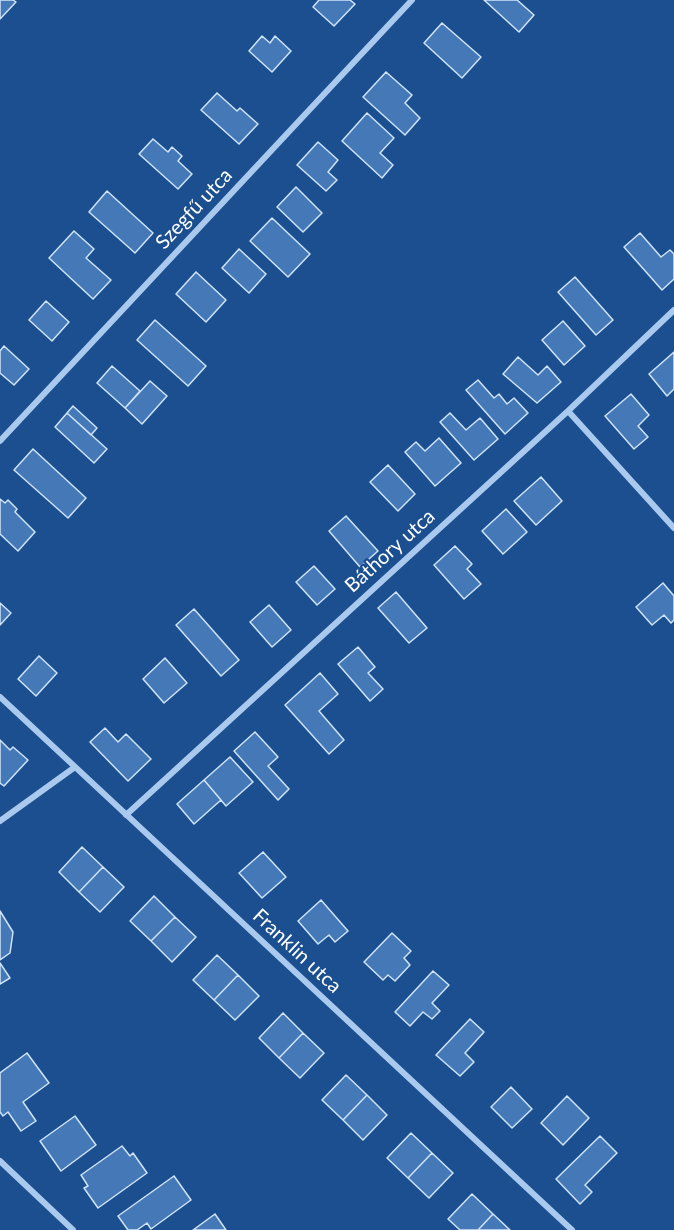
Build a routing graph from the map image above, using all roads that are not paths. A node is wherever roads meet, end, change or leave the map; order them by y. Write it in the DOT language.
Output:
graph roads {
  1 [pos="412,0"];
  2 [pos="674,310"];
  3 [pos="568,411"];
  4 [pos="0,441"];
  5 [pos="674,528"];
  6 [pos="0,697"];
  7 [pos="75,767"];
  8 [pos="126,815"];
  9 [pos="0,821"];
  10 [pos="0,1161"];
  11 [pos="73,1230"];
  12 [pos="572,1230"];
  1 -- 4 [label="street, Szegfű utca"];
  2 -- 3 [label="street, Báthory utca"];
  3 -- 5 [label="street"];
  3 -- 8 [label="street, Báthory utca"];
  6 -- 7 [label="street, Franklin utca"];
  7 -- 8 [label="street, Franklin utca"];
  7 -- 9 [label="street"];
  8 -- 12 [label="street, Franklin utca"];
  10 -- 11 [label="street"];
}
